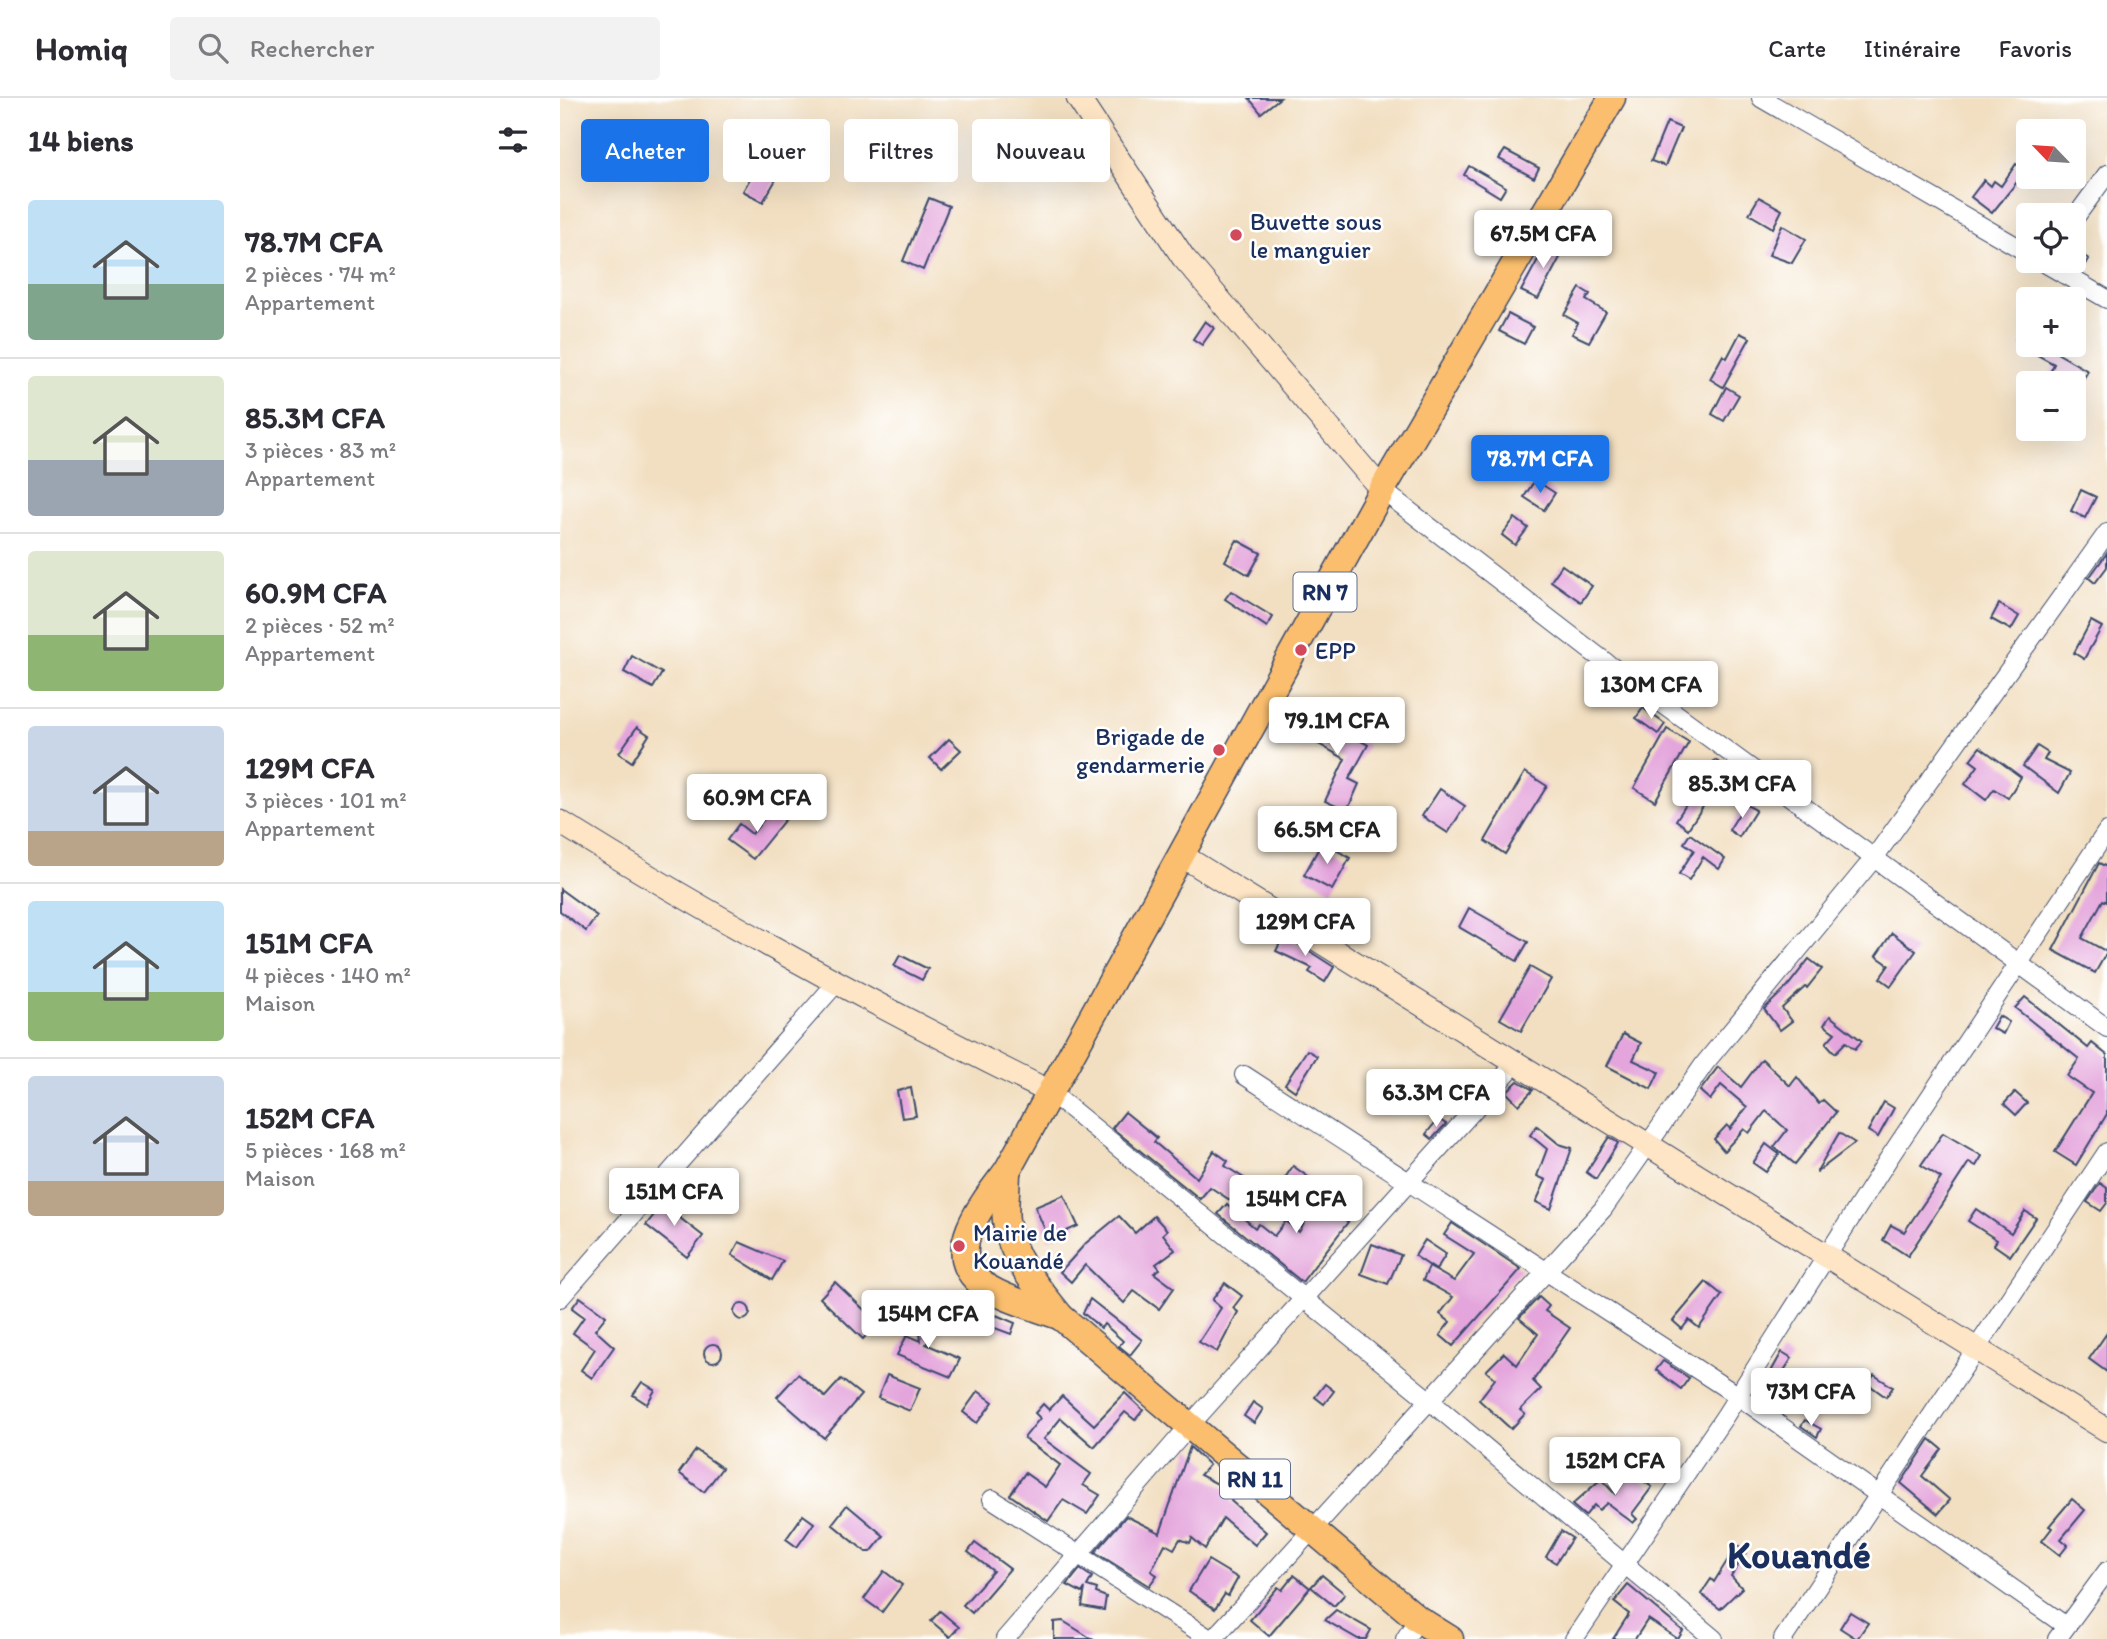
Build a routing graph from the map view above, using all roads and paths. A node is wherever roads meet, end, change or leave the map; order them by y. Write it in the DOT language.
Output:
graph roads {
  1 [pos="1077,98"];
  2 [pos="1612,98"];
  3 [pos="1761,98"];
  4 [pos="2107,174"];
  5 [pos="2086,203"];
  6 [pos="2016,246"];
  7 [pos="2063,273"];
  8 [pos="2107,299"];
  9 [pos="1382,490"];
  10 [pos="2107,533"];
  11 [pos="560,822"];
  12 [pos="2107,831"];
  13 [pos="1181,855"];
  14 [pos="1874,858"];
  15 [pos="2020,965"];
  16 [pos="838,981"];
  17 [pos="2107,1028"];
  18 [pos="1516,1063"];
  19 [pos="1244,1075"];
  20 [pos="1050,1093"];
  21 [pos="1648,1145"];
  22 [pos="2107,1152"];
  23 [pos="1007,1171"];
  24 [pos="1409,1184"];
  25 [pos="1826,1255"];
  26 [pos="1546,1273"];
  27 [pos="560,1298"];
  28 [pos="1306,1300"];
  29 [pos="1061,1317"];
  30 [pos="1976,1349"];
  31 [pos="1738,1396"];
  32 [pos="1430,1401"];
  33 [pos="1191,1424"];
  34 [pos="2107,1430"];
  35 [pos="1879,1495"];
  36 [pos="992,1499"];
  37 [pos="1311,1528"];
  38 [pos="1077,1556"];
  39 [pos="1625,1563"];
  40 [pos="2107,1571"];
  41 [pos="1412,1629"];
  42 [pos="2062,1633"];
  43 [pos="1006,1639"];
  44 [pos="1211,1639"];
  45 [pos="1450,1639"];
  46 [pos="1574,1639"];
  47 [pos="1714,1639"];
  48 [pos="1783,1639"];
  1 -- 9 [label="street"];
  2 -- 9 [label="main road, RN 7"];
  3 -- 6 [label="street"];
  4 -- 5 [label="street"];
  7 -- 8 [label="street"];
  9 -- 13 [label="main road, RN 7"];
  9 -- 14 [label="street"];
  10 -- 14 [label="street"];
  11 -- 16 [label="street"];
  12 -- 15 [label="street"];
  13 -- 18 [label="street"];
  13 -- 20 [label="main road, RN 7"];
  14 -- 15 [label="street"];
  14 -- 21 [label="street"];
  15 -- 17 [label="street"];
  15 -- 25 [label="street"];
  16 -- 20 [label="street"];
  16 -- 27 [label="street"];
  18 -- 21 [label="street"];
  18 -- 24 [label="street"];
  19 -- 24 [label="street"];
  20 -- 23 [label="main road, RN 11"];
  20 -- 28 [label="street"];
  21 -- 25 [label="street"];
  21 -- 26 [label="street"];
  22 -- 30 [label="street"];
  23 -- 29 [label="main road, RN 11"];
  23 -- 29 [label="main road, RN 11"];
  24 -- 26 [label="street"];
  24 -- 28 [label="street"];
  25 -- 30 [label="street"];
  25 -- 31 [label="street"];
  26 -- 31 [label="street"];
  26 -- 32 [label="street"];
  28 -- 32 [label="street"];
  28 -- 33 [label="street"];
  29 -- 33 [label="main road, RN 11"];
  30 -- 34 [label="street"];
  30 -- 35 [label="street"];
  31 -- 35 [label="street"];
  31 -- 39 [label="street"];
  32 -- 37 [label="street"];
  32 -- 39 [label="street"];
  33 -- 37 [label="main road, RN 11"];
  33 -- 38 [label="street"];
  35 -- 42 [label="street"];
  35 -- 48 [label="street"];
  36 -- 38 [label="street"];
  37 -- 41 [label="main road, RN 11"];
  37 -- 44 [label="street"];
  38 -- 43 [label="street"];
  38 -- 44 [label="street"];
  39 -- 46 [label="street"];
  39 -- 47 [label="street"];
  40 -- 42 [label="street"];
  41 -- 45 [label="main road, RN 11"];
}
